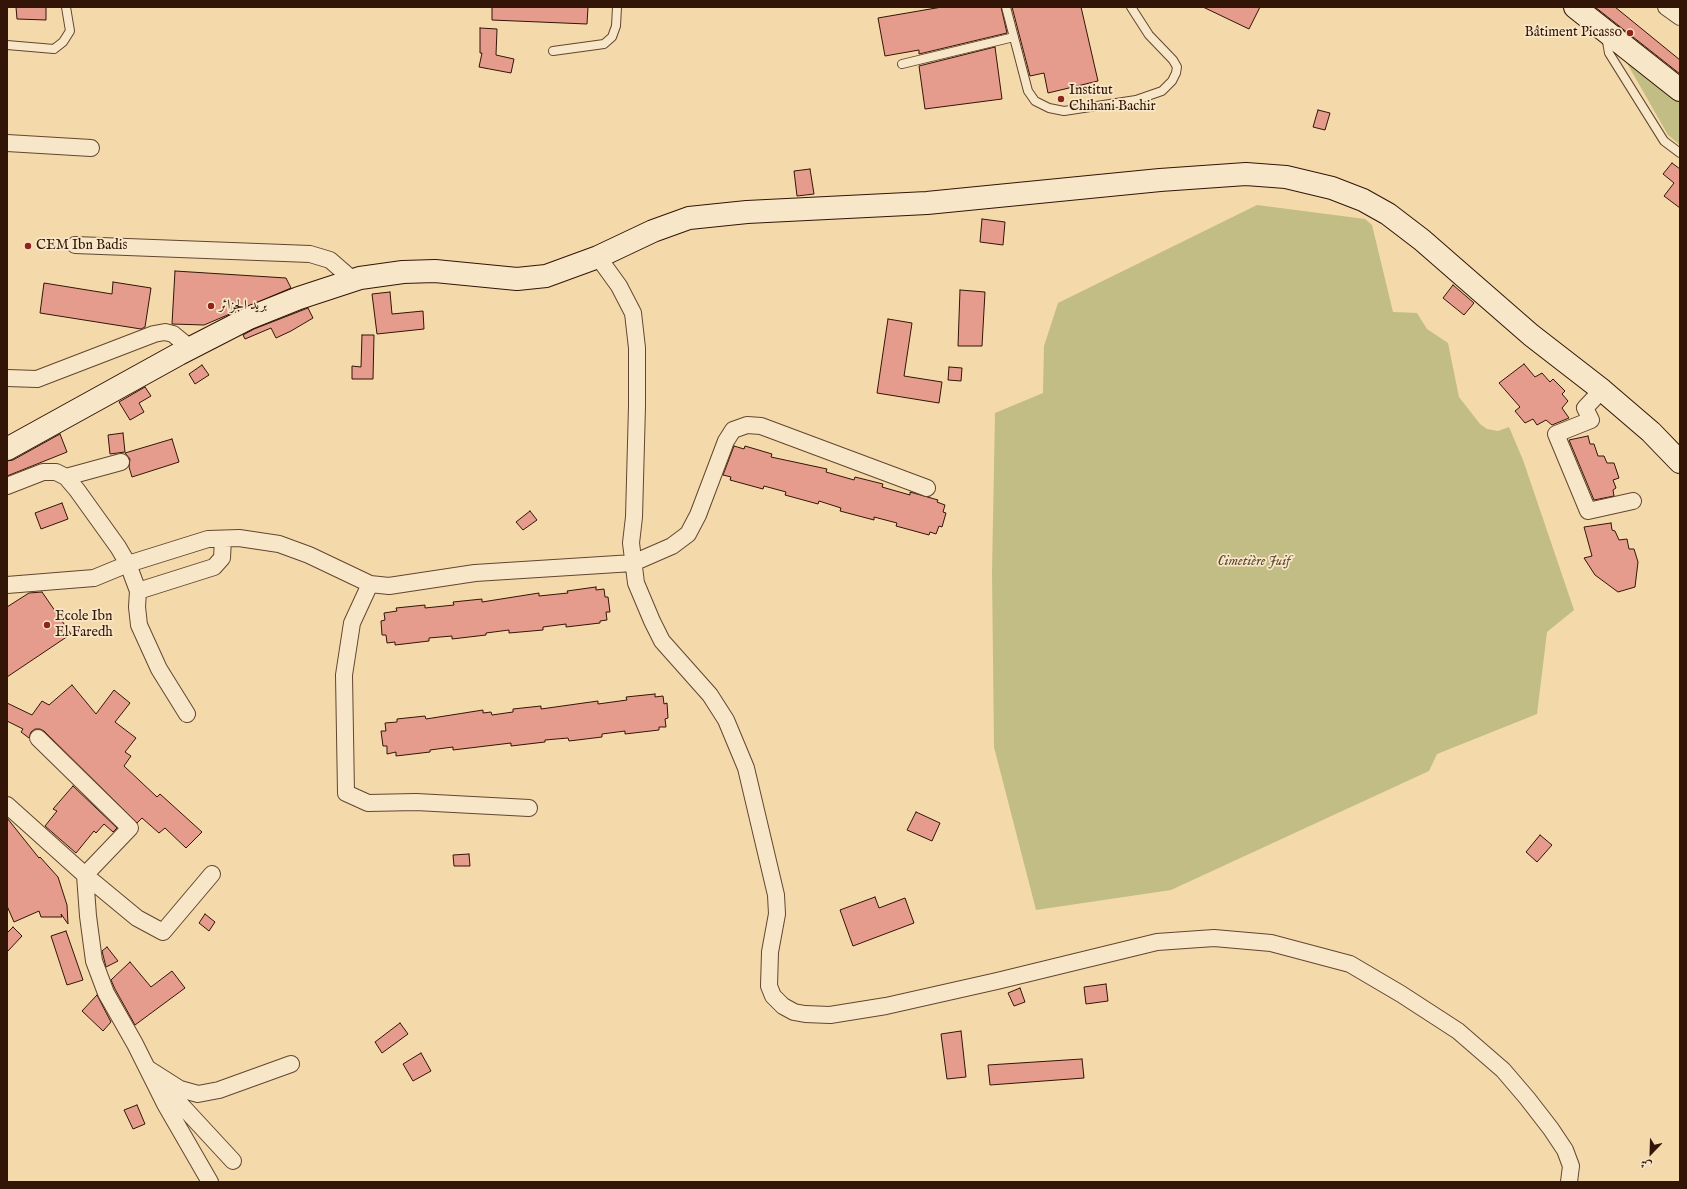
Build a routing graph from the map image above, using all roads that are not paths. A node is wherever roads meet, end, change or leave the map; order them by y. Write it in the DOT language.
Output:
graph roads {
  1 [pos="66,7"];
  2 [pos="617,7"];
  3 [pos="1006,7"];
  4 [pos="1131,7"];
  5 [pos="1575,7"];
  6 [pos="1666,7"];
  7 [pos="1680,17"];
  8 [pos="1605,31"];
  9 [pos="1014,37"];
  10 [pos="7,45"];
  11 [pos="553,51"];
  12 [pos="902,64"];
  13 [pos="1680,90"];
  14 [pos="7,144"];
  15 [pos="91,148"];
  16 [pos="1680,153"];
  17 [pos="75,245"];
  18 [pos="598,257"];
  19 [pos="353,280"];
  20 [pos="190,348"];
  21 [pos="7,378"];
  22 [pos="1602,390"];
  23 [pos="7,449"];
  24 [pos="121,462"];
  25 [pos="1680,462"];
  26 [pos="66,477"];
  27 [pos="7,486"];
  28 [pos="927,488"];
  29 [pos="1633,501"];
  30 [pos="222,539"];
  31 [pos="633,563"];
  32 [pos="128,564"];
  33 [pos="370,584"];
  34 [pos="7,585"];
  35 [pos="138,591"];
  36 [pos="187,714"];
  37 [pos="38,738"];
  38 [pos="7,805"];
  39 [pos="529,808"];
  40 [pos="212,874"];
  41 [pos="85,875"];
  42 [pos="291,1064"];
  43 [pos="147,1068"];
  44 [pos="233,1161"];
  45 [pos="210,1182"];
  46 [pos="1569,1182"];
  1 -- 10 [label="lane"];
  2 -- 11 [label="lane"];
  3 -- 9 [label="lane"];
  4 -- 9 [label="lane"];
  5 -- 8 [label="main road"];
  6 -- 7 [label="street"];
  8 -- 13 [label="main road"];
  8 -- 16 [label="lane"];
  9 -- 12 [label="lane"];
  14 -- 15 [label="street"];
  17 -- 19 [label="street"];
  18 -- 19 [label="main road"];
  18 -- 22 [label="main road"];
  18 -- 31 [label="street"];
  19 -- 20 [label="main road"];
  20 -- 21 [label="street"];
  20 -- 23 [label="main road"];
  22 -- 25 [label="main road"];
  22 -- 29 [label="street"];
  24 -- 26 [label="street"];
  26 -- 27 [label="street"];
  26 -- 32 [label="street"];
  28 -- 31 [label="street"];
  30 -- 32 [label="street"];
  30 -- 33 [label="street"];
  30 -- 35 [label="street"];
  31 -- 33 [label="street"];
  31 -- 46 [label="street"];
  32 -- 34 [label="street"];
  32 -- 35 [label="street"];
  33 -- 39 [label="street"];
  35 -- 36 [label="street"];
  37 -- 41 [label="street"];
  38 -- 41 [label="street"];
  40 -- 41 [label="street"];
  41 -- 43 [label="street"];
  42 -- 43 [label="street"];
  43 -- 44 [label="street"];
  43 -- 45 [label="street"];
}
